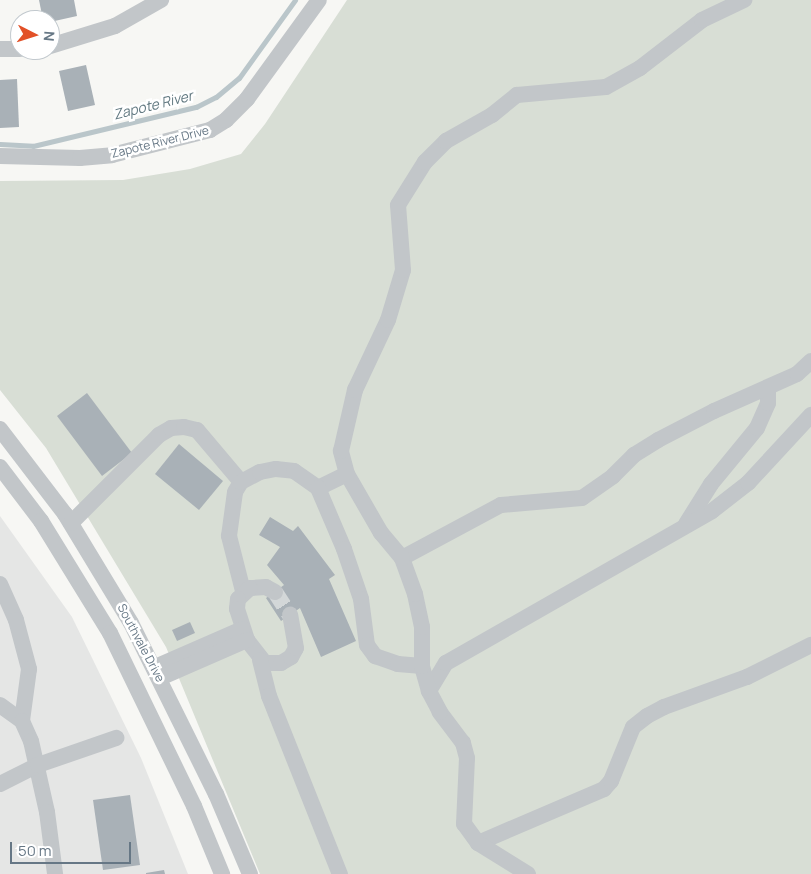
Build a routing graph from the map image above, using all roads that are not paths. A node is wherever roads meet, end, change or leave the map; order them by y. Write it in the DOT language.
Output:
graph roads {
  1 [pos="161,0"];
  2 [pos="319,0"];
  3 [pos="744,0"];
  4 [pos="60,43"];
  5 [pos="0,156"];
  6 [pos="809,367"];
  7 [pos="768,388"];
  8 [pos="811,415"];
  9 [pos="0,429"];
  10 [pos="0,467"];
  11 [pos="347,474"];
  12 [pos="241,482"];
  13 [pos="318,488"];
  14 [pos="71,523"];
  15 [pos="685,526"];
  16 [pos="402,558"];
  17 [pos="0,584"];
  18 [pos="243,591"];
  19 [pos="275,592"];
  20 [pos="290,615"];
  21 [pos="244,634"];
  22 [pos="811,645"];
  23 [pos="260,660"];
  24 [pos="422,666"];
  25 [pos="157,673"];
  26 [pos="429,691"];
  27 [pos="0,705"];
  28 [pos="22,721"];
  29 [pos="116,738"];
  30 [pos="38,765"];
  31 [pos="0,784"];
  32 [pos="478,843"];
  33 [pos="55,874"];
  34 [pos="222,874"];
  35 [pos="250,874"];
  36 [pos="340,874"];
  37 [pos="528,874"];
  1 -- 4 [label="street"];
  2 -- 5 [label="street, Zapote River Drive"];
  3 -- 11 [label="street"];
  6 -- 7 [label="street"];
  7 -- 15 [label="street"];
  7 -- 16 [label="street"];
  8 -- 15 [label="street"];
  9 -- 14 [label="street, Southvale Drive"];
  10 -- 34 [label="street, Southvale Drive"];
  11 -- 13 [label="street"];
  11 -- 16 [label="street"];
  12 -- 13 [label="street"];
  12 -- 14 [label="street"];
  12 -- 18 [label="street"];
  13 -- 24 [label="street"];
  14 -- 25 [label="street, Southvale Drive"];
  15 -- 26 [label="street"];
  16 -- 24 [label="street"];
  17 -- 28 [label="street"];
  18 -- 19 [label="street"];
  18 -- 21 [label="street"];
  20 -- 23 [label="street"];
  21 -- 23 [label="street"];
  21 -- 25 [label="street"];
  22 -- 32 [label="street"];
  23 -- 36 [label="street"];
  24 -- 26 [label="street"];
  25 -- 35 [label="street, Southvale Drive"];
  26 -- 32 [label="street"];
  27 -- 28 [label="street"];
  28 -- 30 [label="street"];
  29 -- 30 [label="street"];
  30 -- 31 [label="street"];
  30 -- 33 [label="street"];
  32 -- 37 [label="street"];
}
